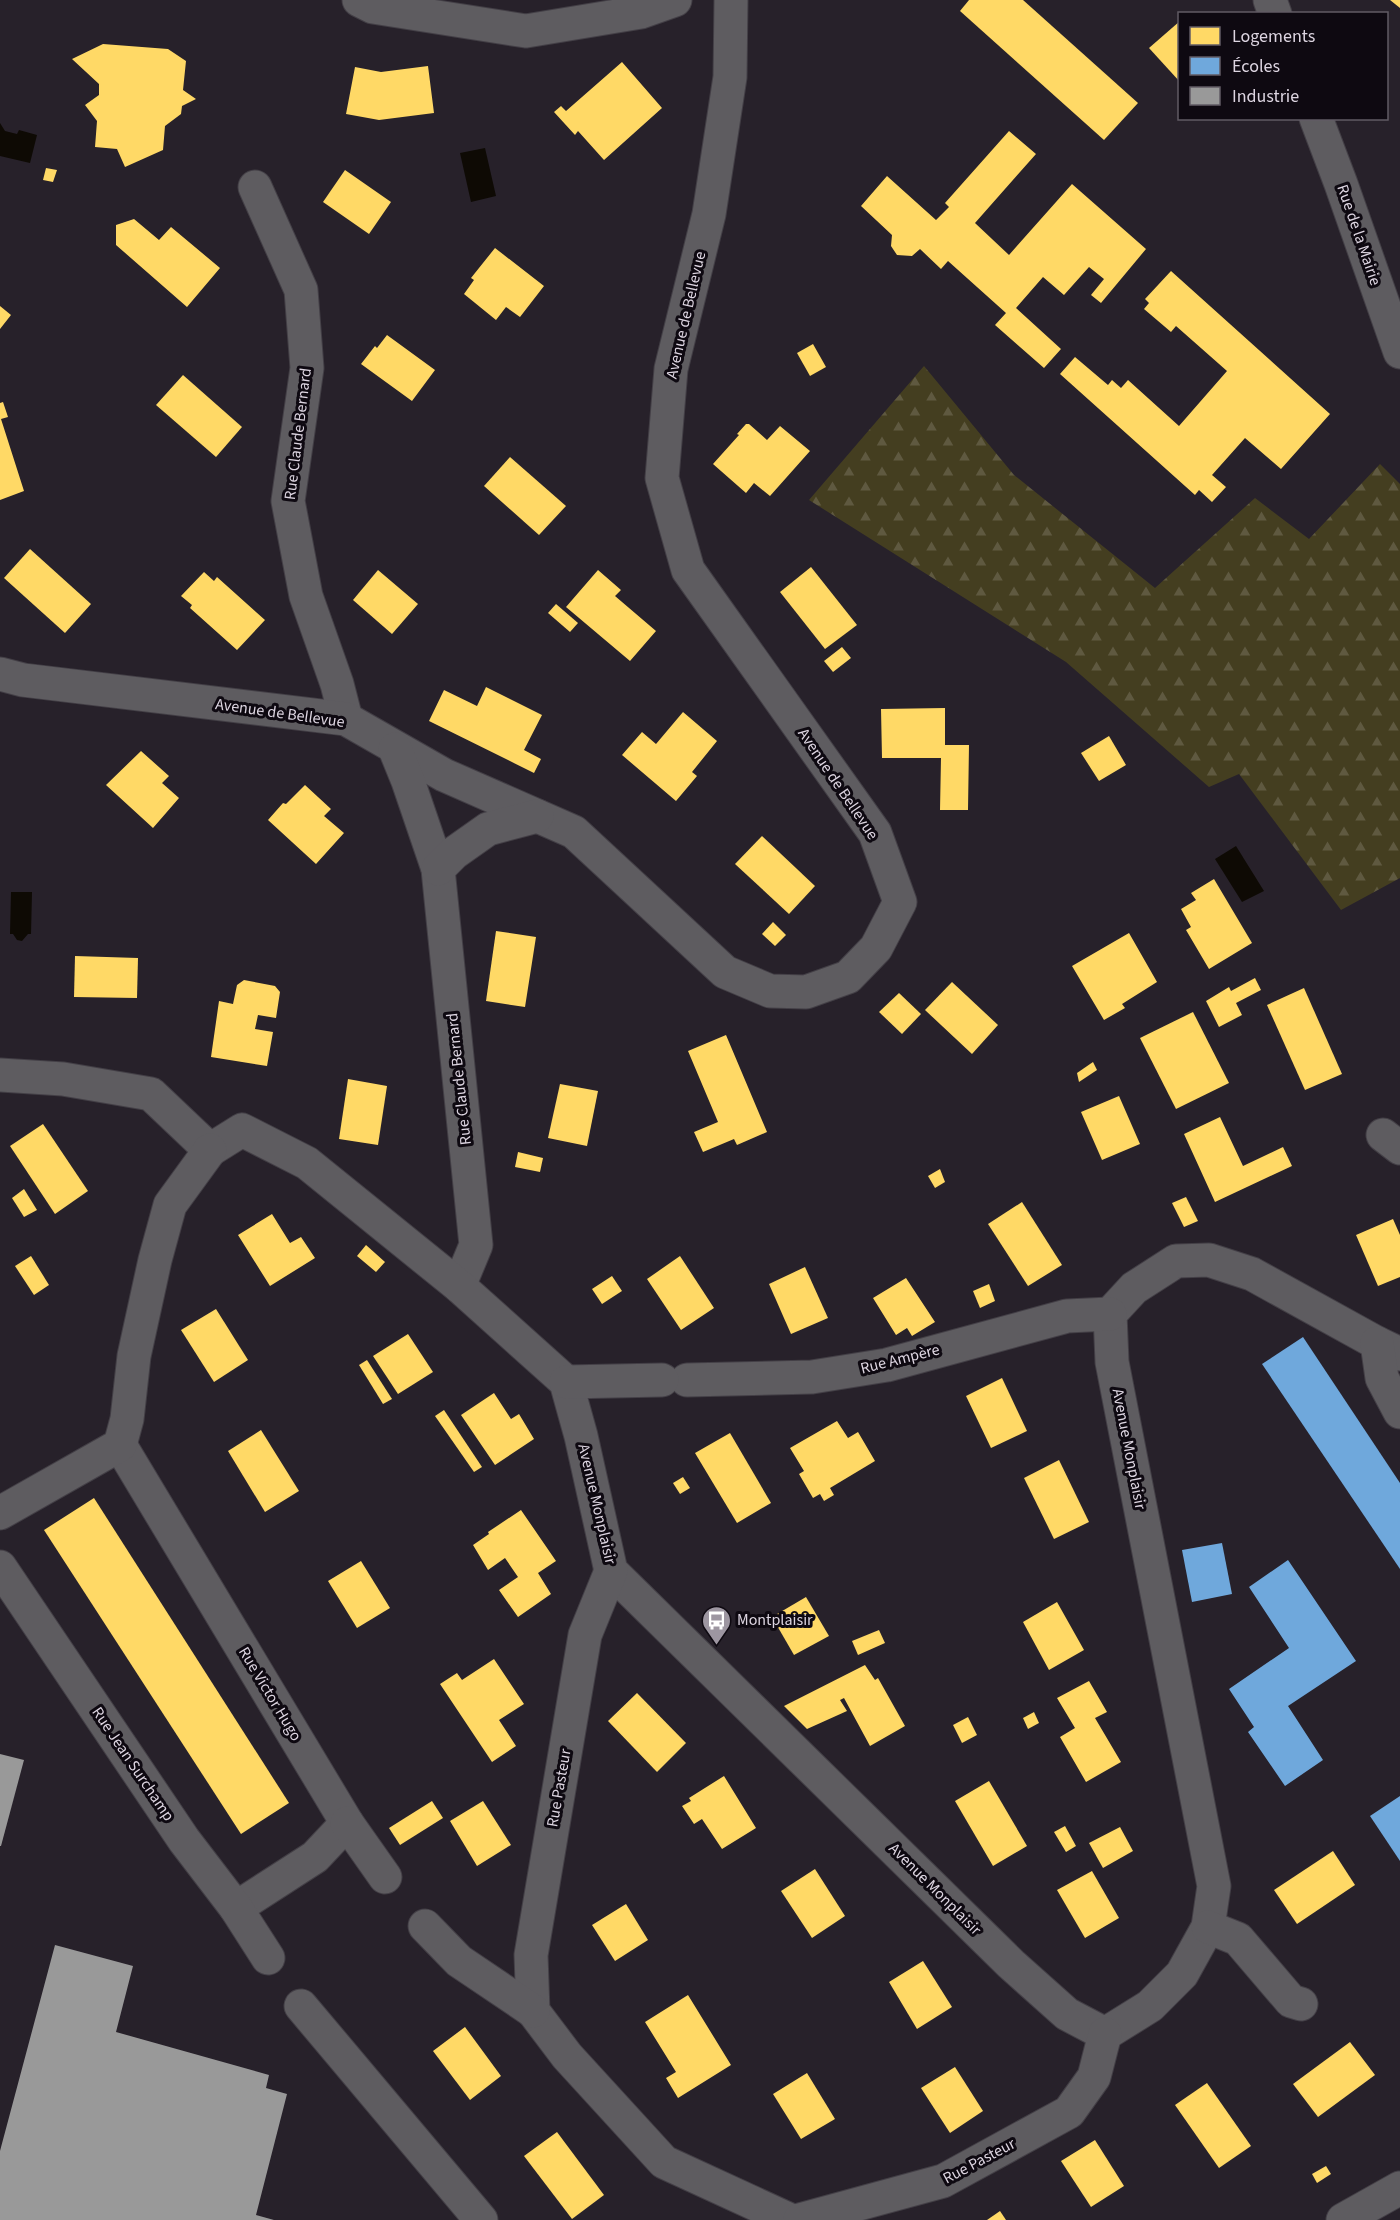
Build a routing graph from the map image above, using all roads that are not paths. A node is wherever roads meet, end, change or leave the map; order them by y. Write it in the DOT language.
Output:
graph roads {
  1 [pos="359,0"];
  2 [pos="675,0"];
  3 [pos="731,0"];
  4 [pos="1317,120"];
  5 [pos="255,188"];
  6 [pos="1400,352"];
  7 [pos="0,674"];
  8 [pos="346,720"];
  9 [pos="395,749"];
  10 [pos="537,816"];
  11 [pos="438,869"];
  12 [pos="0,1075"];
  13 [pos="210,1150"];
  14 [pos="459,1286"];
  15 [pos="1110,1314"];
  16 [pos="1389,1349"];
  17 [pos="566,1382"];
  18 [pos="1400,1412"];
  19 [pos="120,1445"];
  20 [pos="0,1512"];
  21 [pos="0,1568"];
  22 [pos="611,1570"];
  23 [pos="347,1823"];
  24 [pos="385,1877"];
  25 [pos="236,1908"];
  26 [pos="425,1926"];
  27 [pos="1208,1927"];
  28 [pos="268,1958"];
  29 [pos="1301,2004"];
  30 [pos="301,2006"];
  31 [pos="533,2011"];
  32 [pos="1106,2034"];
  33 [pos="1400,2188"];
  34 [pos="481,2220"];
  35 [pos="790,2220"];
  36 [pos="800,2220"];
  37 [pos="1343,2220"];
  1 -- 2 [label="street"];
  3 -- 10 [label="street, Avenue de Bellevue"];
  4 -- 6 [label="street, Rue de la Mairie"];
  5 -- 8 [label="street, Rue Claude Bernard"];
  7 -- 8 [label="street, Avenue de Bellevue"];
  8 -- 9 [label="street, Avenue de Bellevue"];
  9 -- 10 [label="street, Avenue de Bellevue"];
  9 -- 11 [label="street, Rue Claude Bernard"];
  10 -- 11 [label="street"];
  11 -- 14 [label="street, Rue Claude Bernard"];
  12 -- 13 [label="street"];
  13 -- 14 [label="street"];
  13 -- 19 [label="street"];
  14 -- 17 [label="street"];
  15 -- 16 [label="street"];
  15 -- 17 [label="street, Rue Ampère"];
  15 -- 27 [label="street, Avenue Monplaisir"];
  16 -- 18 [label="street"];
  17 -- 22 [label="street, Avenue Monplaisir"];
  19 -- 20 [label="street"];
  19 -- 23 [label="street, Rue Victor Hugo"];
  21 -- 25 [label="street, Rue Jean Surchamp"];
  22 -- 31 [label="street, Rue Pasteur"];
  22 -- 32 [label="street, Avenue Monplaisir"];
  23 -- 24 [label="street"];
  23 -- 25 [label="street"];
  25 -- 28 [label="street, Rue Jean Surchamp"];
  26 -- 31 [label="street"];
  27 -- 29 [label="street"];
  27 -- 32 [label="street, Avenue Monplaisir"];
  30 -- 34 [label="street"];
  31 -- 35 [label="street"];
  32 -- 36 [label="street, Rue Pasteur"];
  33 -- 37 [label="street"];
}
